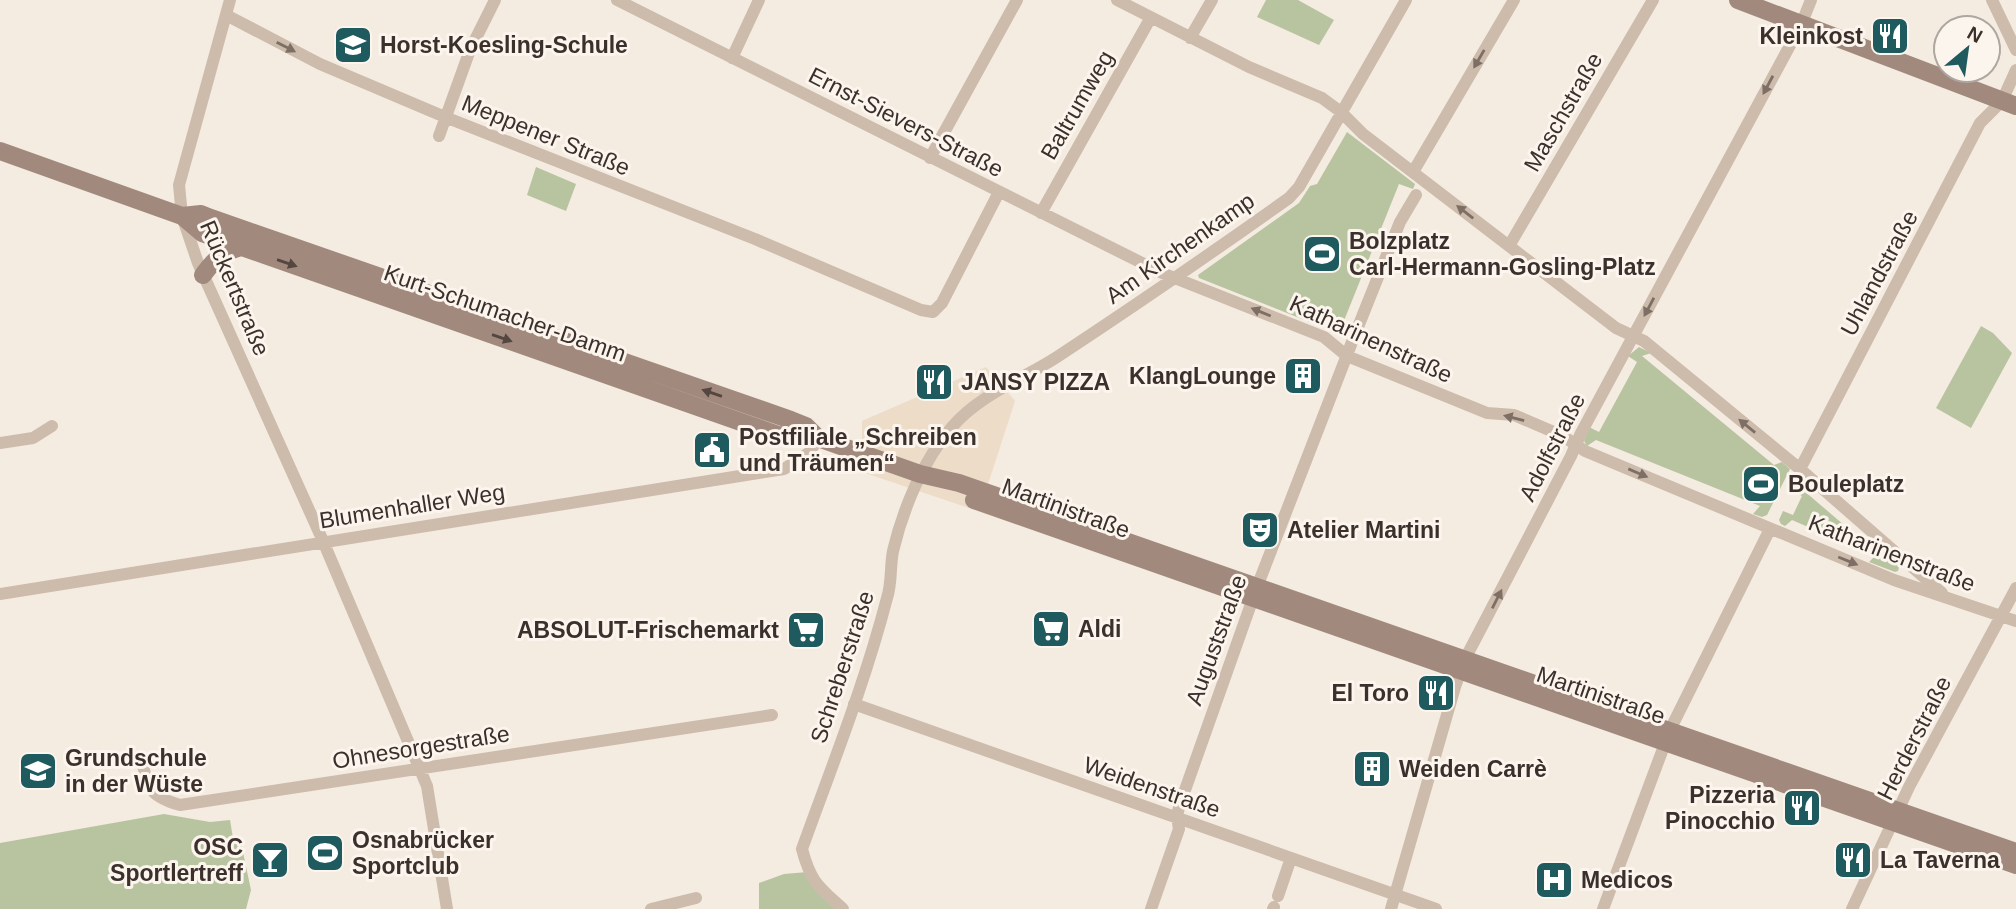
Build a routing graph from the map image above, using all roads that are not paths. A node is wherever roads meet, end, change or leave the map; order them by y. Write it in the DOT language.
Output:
graph roads {
  1 [pos="230,0"];
  2 [pos="495,0"];
  3 [pos="617,0"];
  4 [pos="759,0"];
  5 [pos="1017,0"];
  6 [pos="1117,0"];
  7 [pos="1212,0"];
  8 [pos="1514,0"];
  9 [pos="1653,0"];
  10 [pos="1738,0"];
  11 [pos="1811,0"];
  12 [pos="1992,0"];
  13 [pos="1399,2"];
  14 [pos="226,15"];
  15 [pos="1150,19"];
  16 [pos="1801,25"];
  17 [pos="1190,38"];
  18 [pos="2016,50"];
  19 [pos="732,58"];
  20 [pos="2016,70"];
  21 [pos="2009,103"];
  22 [pos="1341,112"];
  23 [pos="445,117"];
  24 [pos="439,136"];
  25 [pos="2,154"];
  26 [pos="930,158"];
  27 [pos="1413,172"];
  28 [pos="999,192"];
  29 [pos="1416,195"];
  30 [pos="1041,213"];
  31 [pos="182,216"];
  32 [pos="1509,246"];
  33 [pos="240,247"];
  34 [pos="203,275"];
  35 [pos="1176,278"];
  36 [pos="1634,336"];
  37 [pos="1347,356"];
  38 [pos="52,426"];
  39 [pos="818,438"];
  40 [pos="0,443"];
  41 [pos="1576,444"];
  42 [pos="1800,469"];
  43 [pos="920,474"];
  44 [pos="1770,529"];
  45 [pos="323,541"];
  46 [pos="1906,562"];
  47 [pos="1894,580"];
  48 [pos="2016,588"];
  49 [pos="1255,593"];
  50 [pos="0,594"];
  51 [pos="1947,598"];
  52 [pos="2000,617"];
  53 [pos="2016,621"];
  54 [pos="1463,665"];
  55 [pos="854,705"];
  56 [pos="772,715"];
  57 [pos="1667,736"];
  58 [pos="106,762"];
  59 [pos="419,767"];
  60 [pos="1177,817"];
  61 [pos="1897,817"];
  62 [pos="2016,852"];
  63 [pos="1291,858"];
  64 [pos="2016,865"];
  65 [pos="1395,894"];
  66 [pos="696,898"];
  67 [pos="1275,904"];
  68 [pos="447,909"];
  69 [pos="651,909"];
  70 [pos="843,909"];
  71 [pos="1151,909"];
  72 [pos="1391,909"];
  73 [pos="1436,909"];
  74 [pos="1603,909"];
  75 [pos="1852,909"];
  1 -- 14 [label="street, Rückertstraße"];
  2 -- 23 [label="street"];
  3 -- 19 [label="street, Ernst-Sievers-Straße"];
  4 -- 19 [label="street"];
  5 -- 26 [label="street"];
  6 -- 15 [label="street"];
  7 -- 17 [label="street"];
  8 -- 27 [label="street, one-way"];
  9 -- 32 [label="street, Maschstraße"];
  10 -- 16 [label="main road"];
  11 -- 16 [label="street, Adolfstraße"];
  12 -- 18 [label="street"];
  13 -- 22 [label="street, Am Kirchenkamp"];
  14 -- 23 [label="street, Meppener Straße, one-way"];
  14 -- 31 [label="street, Rückertstraße"];
  15 -- 17 [label="street"];
  15 -- 30 [label="street, Baltrumweg"];
  16 -- 21 [label="main road"];
  16 -- 36 [label="street, Adolfstraße, one-way"];
  17 -- 22 [label="street"];
  19 -- 26 [label="street, Ernst-Sievers-Straße"];
  20 -- 21 [label="street, Uhlandstraße"];
  21 -- 42 [label="street, Uhlandstraße"];
  22 -- 27 [label="street"];
  22 -- 35 [label="street, Am Kirchenkamp"];
  23 -- 24 [label="street"];
  23 -- 28 [label="street, Meppener Straße"];
  25 -- 31 [label="main road, Kurt-Schumacher-Damm"];
  26 -- 28 [label="street, Ernst-Sievers-Straße"];
  32 -- 27 [label="street, one-way"];
  28 -- 30 [label="street, Ernst-Sievers-Straße"];
  29 -- 37 [label="street, Auguststraße"];
  30 -- 35 [label="street, Ernst-Sievers-Straße"];
  31 -- 33 [label="main road, Kurt-Schumacher-Damm"];
  31 -- 34 [label="street, Rückertstraße"];
  39 -- 31 [label="main road, Kurt-Schumacher-Damm, one-way"];
  32 -- 36 [label="street"];
  33 -- 34 [label="main road"];
  33 -- 39 [label="main road, Kurt-Schumacher-Damm, one-way"];
  34 -- 45 [label="street, Rückertstraße"];
  37 -- 35 [label="street, Katharinenstraße, one-way"];
  35 -- 43 [label="street, Am Kirchenkamp"];
  36 -- 41 [label="street, Adolfstraße"];
  42 -- 36 [label="street, one-way"];
  41 -- 37 [label="street, Katharinenstraße, one-way"];
  37 -- 49 [label="street, Auguststraße"];
  38 -- 40 [label="street"];
  39 -- 43 [label="main road, Kurt-Schumacher-Damm"];
  39 -- 45 [label="street, Blumenhaller Weg"];
  41 -- 44 [label="street, Katharinenstraße, one-way"];
  54 -- 41 [label="street, Adolfstraße, one-way"];
  42 -- 46 [label="street"];
  43 -- 49 [label="main road, Martinistraße"];
  43 -- 55 [label="street, Schreberstraße"];
  44 -- 47 [label="street, Katharinenstraße, one-way"];
  44 -- 57 [label="street"];
  45 -- 50 [label="street, Blumenhaller Weg"];
  45 -- 59 [label="street, Rückertstraße"];
  46 -- 47 [label="street"];
  46 -- 51 [label="street"];
  47 -- 51 [label="street, Katharinenstraße"];
  48 -- 52 [label="street, Herderstraße"];
  49 -- 54 [label="main road, Martinistraße"];
  49 -- 60 [label="street, Auguststraße"];
  51 -- 52 [label="street, Katharinenstraße"];
  52 -- 53 [label="street, Katharinenstraße"];
  52 -- 61 [label="street, Herderstraße"];
  54 -- 57 [label="main road, Martinistraße"];
  54 -- 65 [label="street, Adolfstraße"];
  55 -- 60 [label="street, Weidenstraße"];
  55 -- 70 [label="street, Schreberstraße"];
  56 -- 59 [label="street, Ohnesorgestraße"];
  57 -- 61 [label="main road, Martinistraße"];
  57 -- 74 [label="street"];
  58 -- 59 [label="street, Ohnesorgestraße"];
  59 -- 68 [label="street, Rückertstraße"];
  60 -- 63 [label="street, Weidenstraße"];
  60 -- 71 [label="street, Auguststraße"];
  61 -- 62 [label="main road, Martinistraße"];
  61 -- 64 [label="main road, Martinistraße"];
  61 -- 75 [label="street, Herderstraße"];
  63 -- 65 [label="street, Weidenstraße"];
  63 -- 67 [label="street"];
  65 -- 72 [label="street, Adolfstraße"];
  65 -- 73 [label="street, Weidenstraße"];
  66 -- 69 [label="street"];
}
